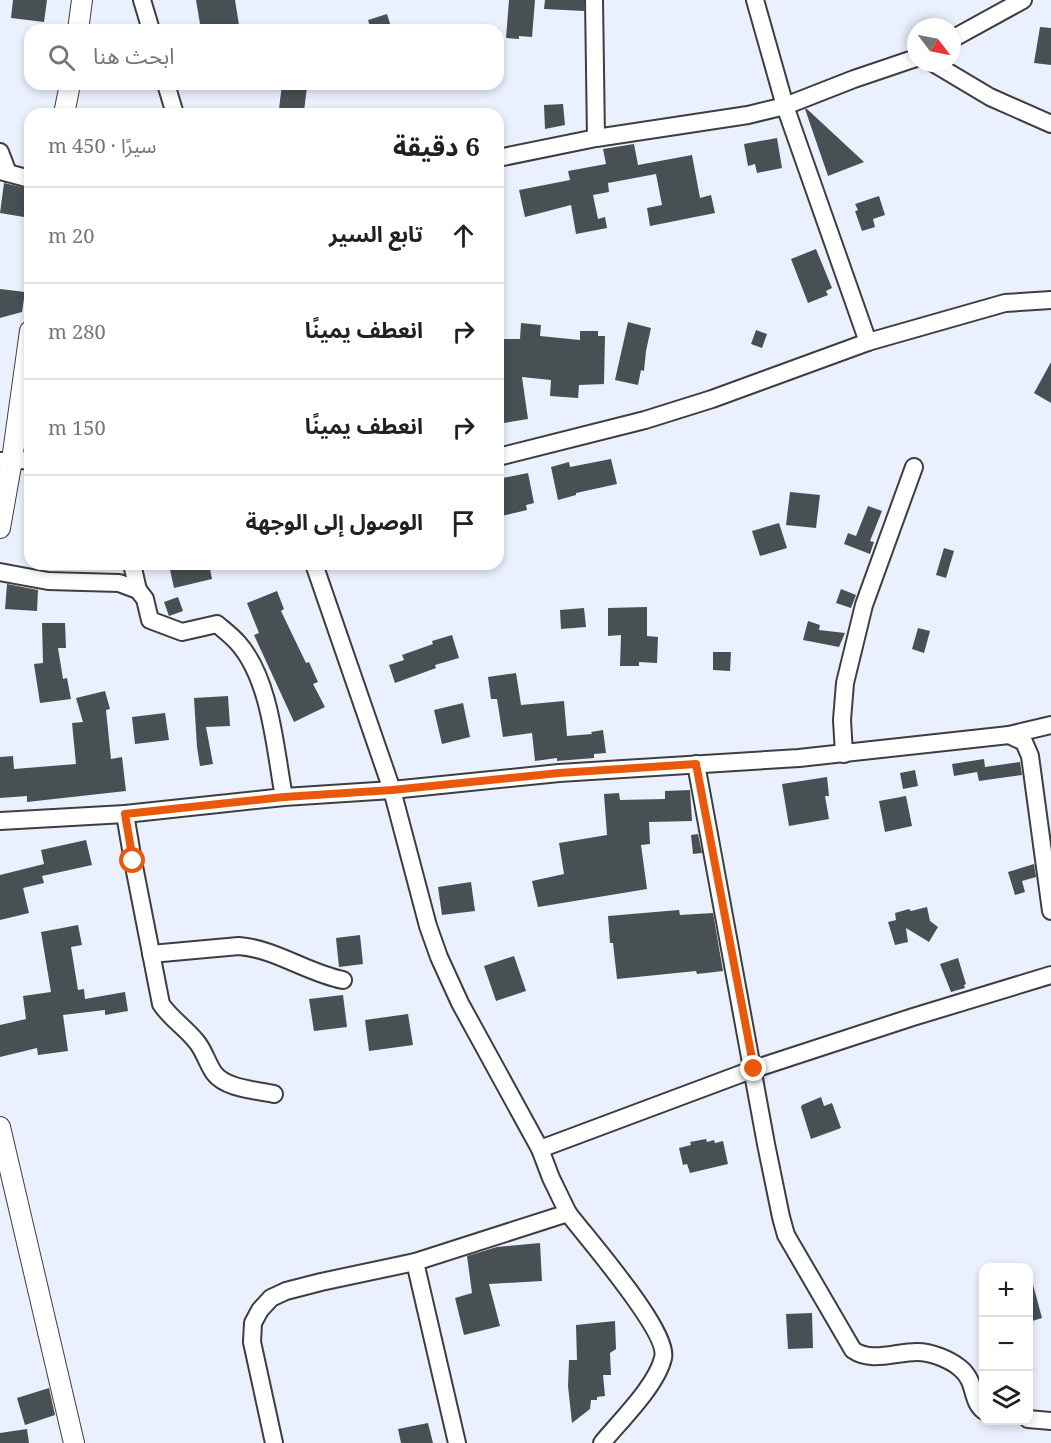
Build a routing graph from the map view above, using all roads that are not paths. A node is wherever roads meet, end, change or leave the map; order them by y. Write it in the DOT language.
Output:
graph roads {
  1 [pos="82,0"];
  2 [pos="142,0"];
  3 [pos="594,0"];
  4 [pos="755,0"];
  5 [pos="1023,0"];
  6 [pos="79,24"];
  7 [pos="149,24"];
  8 [pos="961,34"];
  9 [pos="907,61"];
  10 [pos="948,72"];
  11 [pos="68,90"];
  12 [pos="168,90"];
  13 [pos="785,106"];
  14 [pos="65,108"];
  15 [pos="173,108"];
  16 [pos="1051,124"];
  17 [pos="596,138"];
  18 [pos="0,152"];
  19 [pos="504,157"];
  20 [pos="4,172"];
  21 [pos="24,177"];
  22 [pos="1051,300"];
  23 [pos="868,342"];
  24 [pos="24,379"];
  25 [pos="504,455"];
  26 [pos="14,460"];
  27 [pos="914,467"];
  28 [pos="0,528"];
  29 [pos="133,570"];
  30 [pos="316,570"];
  31 [pos="0,572"];
  32 [pos="138,590"];
  33 [pos="1051,725"];
  34 [pos="1009,735"];
  35 [pos="844,754"];
  36 [pos="696,764"];
  37 [pos="392,790"];
  38 [pos="284,797"];
  39 [pos="125,814"];
  40 [pos="0,820"];
  41 [pos="1051,911"];
  42 [pos="151,954"];
  43 [pos="1051,975"];
  44 [pos="343,980"];
  45 [pos="754,1069"];
  46 [pos="274,1094"];
  47 [pos="0,1127"];
  48 [pos="540,1149"];
  49 [pos="568,1213"];
  50 [pos="415,1262"];
  51 [pos="979,1408"];
  52 [pos="1033,1419"];
  53 [pos="1051,1421"];
  54 [pos="74,1443"];
  55 [pos="274,1443"];
  56 [pos="457,1443"];
  57 [pos="602,1443"];
  1 -- 6 [label="street"];
  2 -- 7 [label="street"];
  3 -- 17 [label="street"];
  4 -- 13 [label="street"];
  5 -- 8 [label="street"];
  9 -- 13 [label="street"];
  10 -- 16 [label="street"];
  11 -- 14 [label="street"];
  12 -- 15 [label="street"];
  13 -- 17 [label="street"];
  13 -- 23 [label="street"];
  17 -- 19 [label="street"];
  18 -- 20 [label="street"];
  20 -- 21 [label="street"];
  22 -- 23 [label="street"];
  23 -- 25 [label="street"];
  24 -- 26 [label="street"];
  26 -- 28 [label="street"];
  27 -- 35 [label="street"];
  29 -- 32 [label="street"];
  30 -- 37 [label="street"];
  31 -- 32 [label="street"];
  32 -- 38 [label="street"];
  33 -- 34 [label="street"];
  34 -- 35 [label="street"];
  34 -- 41 [label="street"];
  35 -- 36 [label="street"];
  36 -- 37 [label="street"];
  36 -- 45 [label="street"];
  37 -- 38 [label="street"];
  37 -- 48 [label="street"];
  38 -- 39 [label="street"];
  39 -- 40 [label="street"];
  39 -- 42 [label="street"];
  42 -- 44 [label="street"];
  42 -- 46 [label="street"];
  43 -- 45 [label="street"];
  45 -- 48 [label="street"];
  45 -- 51 [label="street"];
  47 -- 54 [label="street"];
  48 -- 49 [label="street"];
  49 -- 50 [label="street"];
  49 -- 57 [label="street"];
  50 -- 55 [label="street"];
  50 -- 56 [label="street"];
  52 -- 53 [label="street"];
}
